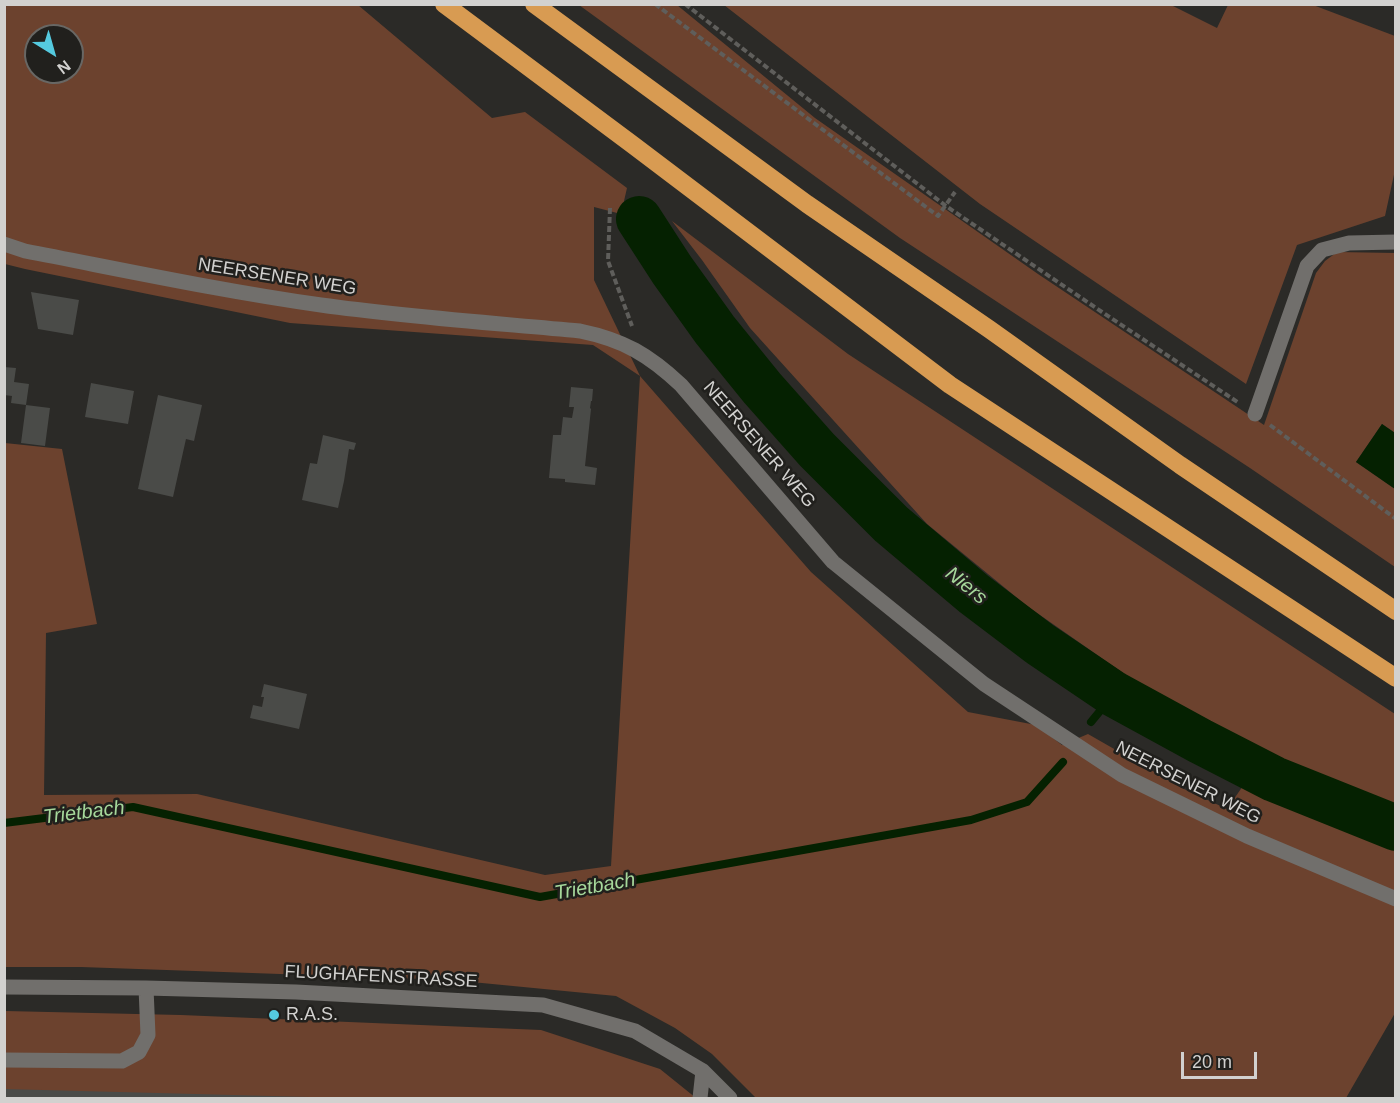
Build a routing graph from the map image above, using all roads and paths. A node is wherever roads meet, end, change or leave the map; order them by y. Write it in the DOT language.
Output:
graph roads {
  1 [pos="444,4"];
  2 [pos="534,4"];
  3 [pos="655,4"];
  4 [pos="685,4"];
  5 [pos="955,192"];
  6 [pos="946,206"];
  7 [pos="610,208"];
  8 [pos="1395,242"];
  9 [pos="4,244"];
  10 [pos="641,352"];
  11 [pos="1255,414"];
  12 [pos="1395,519"];
  13 [pos="1395,611"];
  14 [pos="1395,678"];
  15 [pos="1395,899"];
  16 [pos="4,987"];
  17 [pos="146,988"];
  18 [pos="4,1060"];
  19 [pos="703,1071"];
  20 [pos="700,1098"];
  21 [pos="730,1098"];
  1 -- 14 [label="highway"];
  2 -- 13 [label="highway"];
  3 -- 6 [label="path"];
  4 -- 6 [label="path"];
  5 -- 6 [label="path"];
  6 -- 11 [label="path"];
  7 -- 10 [label="path"];
  8 -- 11 [label="street"];
  9 -- 10 [label="street, NEERSENER WEG"];
  10 -- 15 [label="street, NEERSENER WEG"];
  11 -- 12 [label="path"];
  16 -- 17 [label="street, FLUGHAFENSTRASSE"];
  17 -- 18 [label="street"];
  17 -- 19 [label="street, FLUGHAFENSTRASSE"];
  19 -- 20 [label="street"];
  19 -- 21 [label="street, FLUGHAFENSTRASSE"];
}
